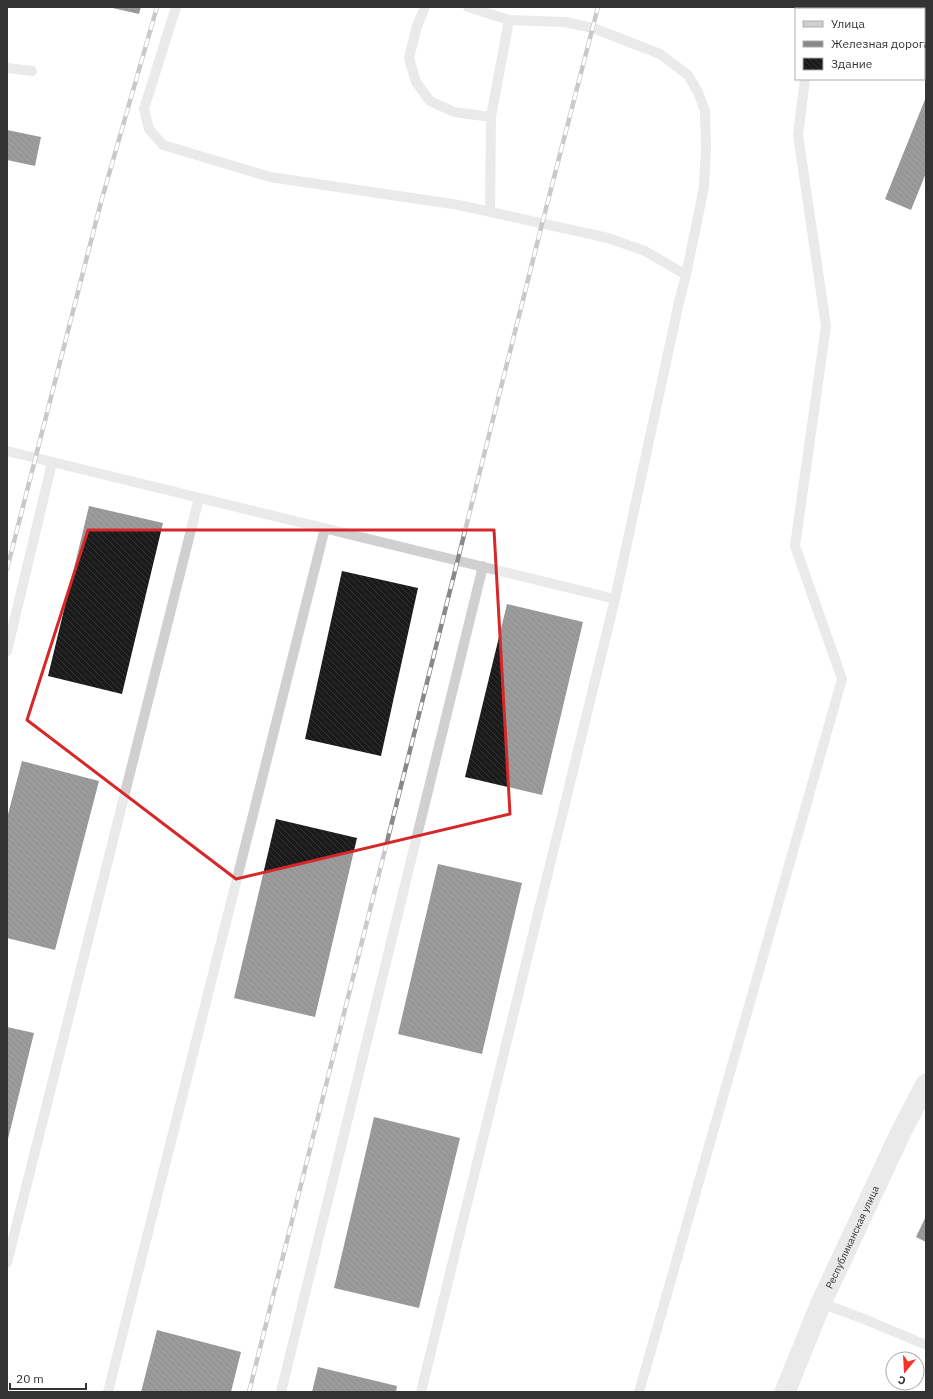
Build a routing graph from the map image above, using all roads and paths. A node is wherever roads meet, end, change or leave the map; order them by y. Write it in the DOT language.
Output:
graph roads {
  1 [pos="176,7"];
  2 [pos="424,7"];
  3 [pos="468,7"];
  4 [pos="508,20"];
  5 [pos="7,68"];
  6 [pos="32,71"];
  7 [pos="804,80"];
  8 [pos="491,117"];
  9 [pos="490,211"];
  10 [pos="686,275"];
  11 [pos="7,452"];
  12 [pos="52,463"];
  13 [pos="199,498"];
  14 [pos="325,528"];
  15 [pos="483,566"];
  16 [pos="615,599"];
  17 [pos="7,651"];
  18 [pos="926,1084"];
  19 [pos="7,1263"];
  20 [pos="821,1303"];
  21 [pos="926,1345"];
  22 [pos="108,1392"];
  23 [pos="281,1392"];
  24 [pos="420,1392"];
  25 [pos="639,1392"];
  26 [pos="785,1392"];
  1 -- 9 [label="lane"];
  2 -- 8 [label="lane"];
  3 -- 4 [label="lane"];
  4 -- 8 [label="lane"];
  4 -- 10 [label="lane"];
  5 -- 6 [label="lane"];
  7 -- 25 [label="lane"];
  8 -- 9 [label="lane"];
  9 -- 10 [label="lane"];
  10 -- 16 [label="lane"];
  11 -- 12 [label="lane"];
  12 -- 13 [label="lane"];
  12 -- 17 [label="lane"];
  13 -- 14 [label="lane"];
  13 -- 19 [label="lane"];
  14 -- 15 [label="lane"];
  14 -- 22 [label="lane"];
  15 -- 16 [label="lane"];
  15 -- 23 [label="lane"];
  16 -- 24 [label="lane"];
  18 -- 20 [label="street, Республиканская улица"];
  20 -- 21 [label="lane"];
  20 -- 26 [label="street, Республиканская улица"];
}
